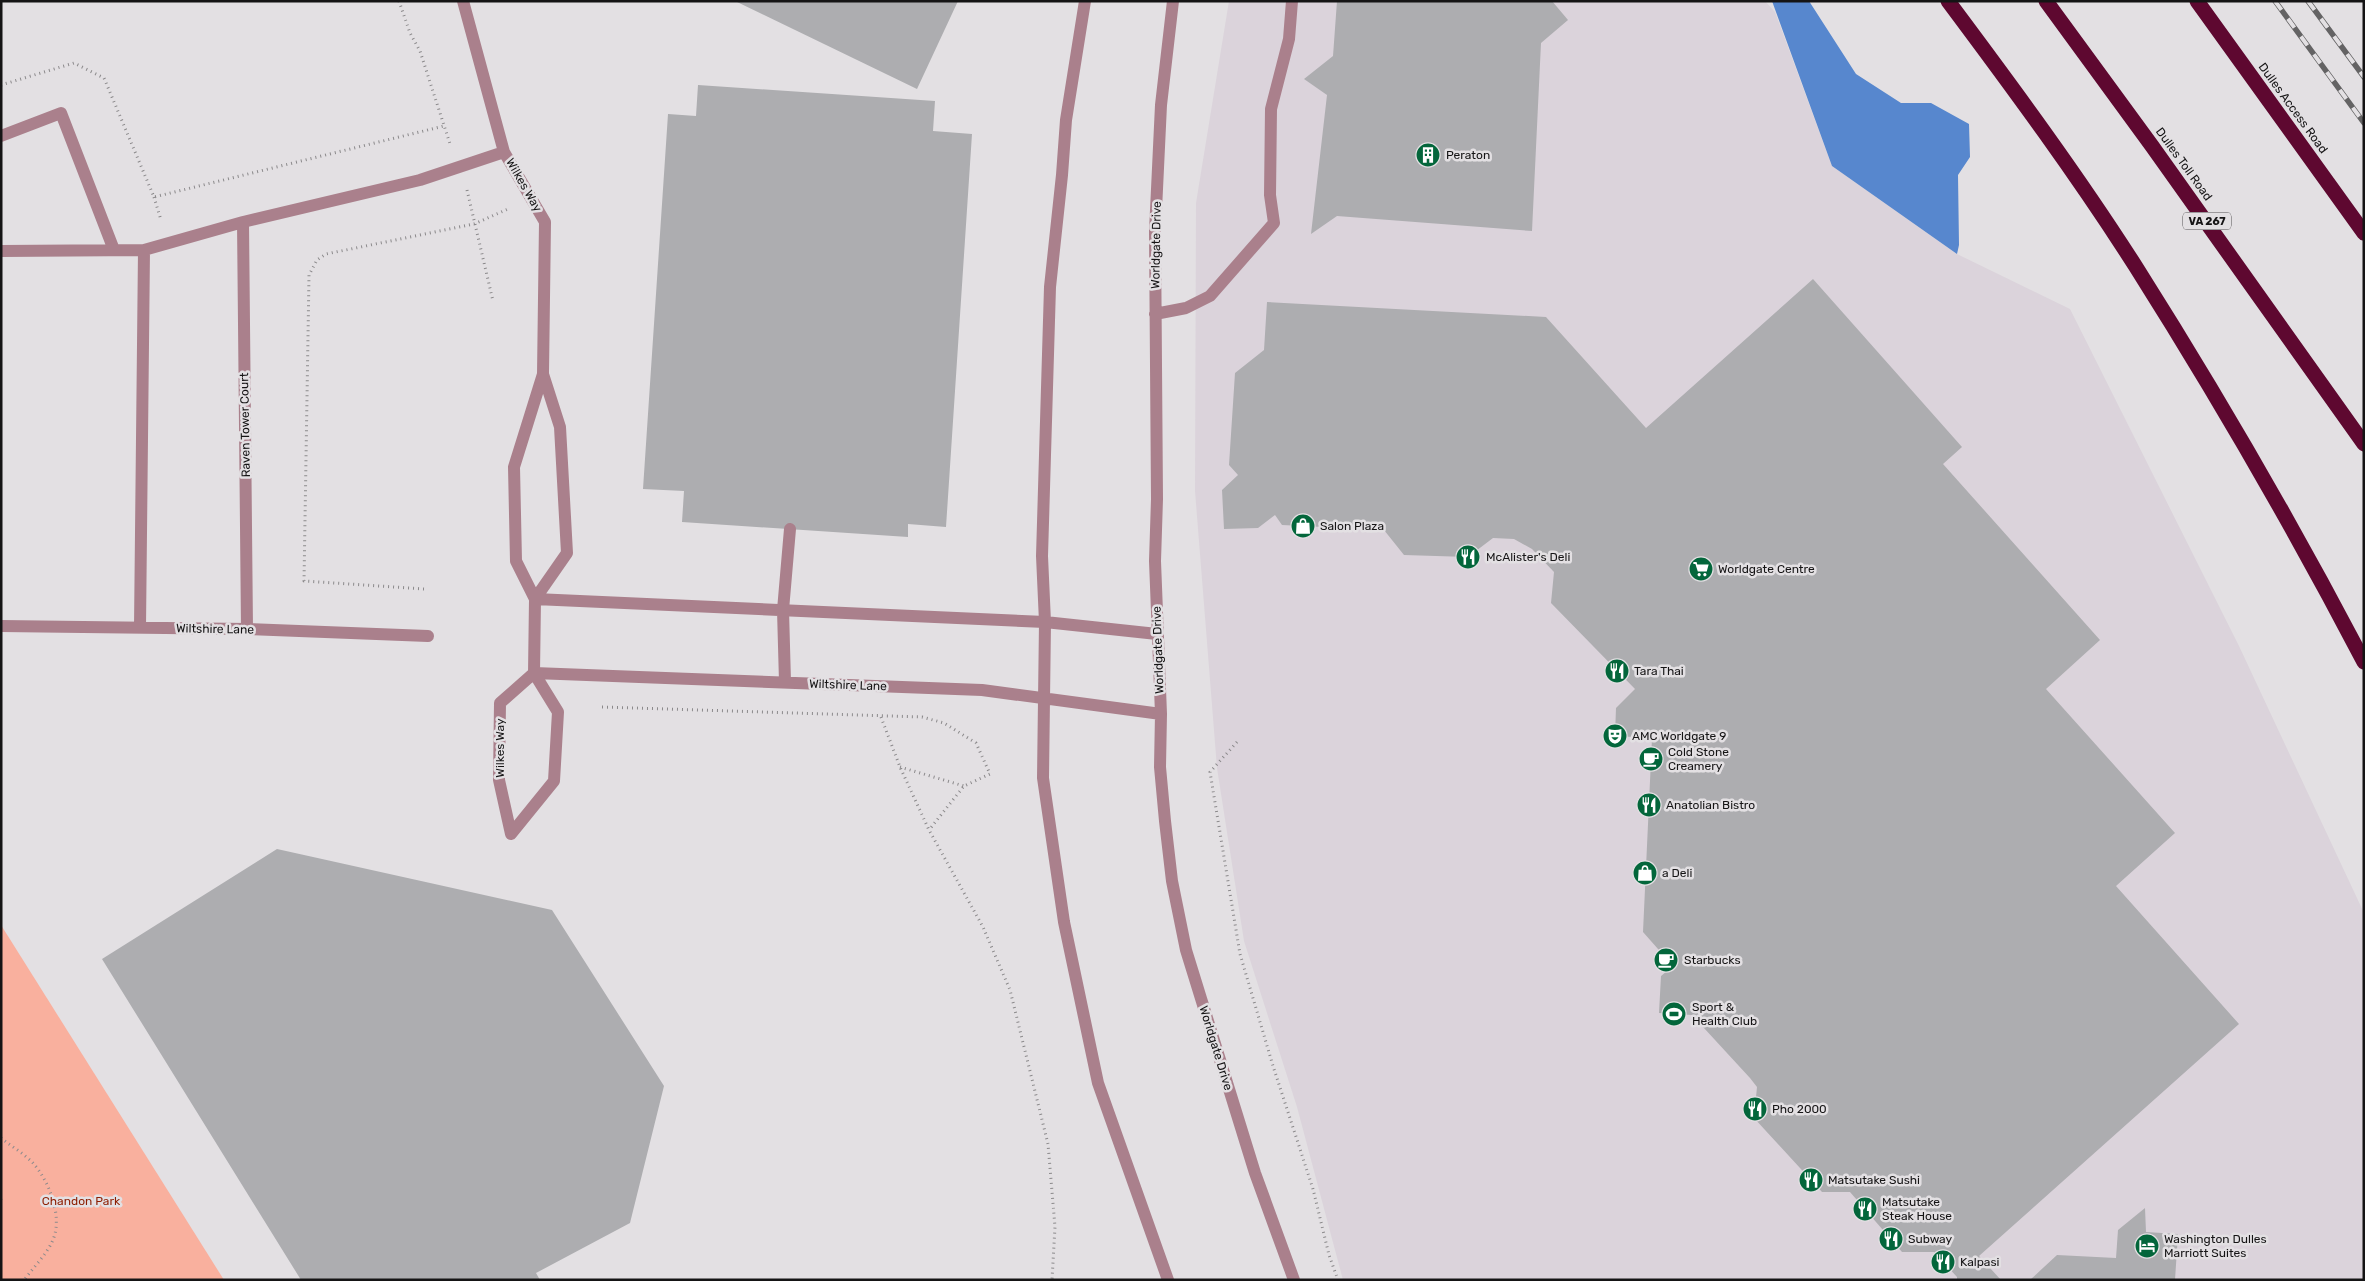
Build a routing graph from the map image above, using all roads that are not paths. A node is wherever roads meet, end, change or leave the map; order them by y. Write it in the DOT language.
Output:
graph roads {
  1 [pos="463,1"];
  2 [pos="1085,1"];
  3 [pos="1172,1"];
  4 [pos="1292,1"];
  5 [pos="1948,1"];
  6 [pos="2046,1"];
  7 [pos="2197,1"];
  8 [pos="1,136"];
  9 [pos="504,152"];
  10 [pos="242,222"];
  11 [pos="2364,233"];
  12 [pos="114,250"];
  13 [pos="144,250"];
  14 [pos="1,251"];
  15 [pos="1155,314"];
  16 [pos="543,374"];
  17 [pos="2364,444"];
  18 [pos="790,529"];
  19 [pos="535,599"];
  20 [pos="783,610"];
  21 [pos="1045,622"];
  22 [pos="1,626"];
  23 [pos="140,627"];
  24 [pos="247,629"];
  25 [pos="1157,634"];
  26 [pos="428,636"];
  27 [pos="2364,662"];
  28 [pos="534,673"];
  29 [pos="786,682"];
  30 [pos="1044,698"];
  31 [pos="1161,714"];
  32 [pos="1168,1280"];
  33 [pos="1294,1280"];
  1 -- 9 [label="street, Wilkes Way"];
  2 -- 21 [label="street"];
  3 -- 15 [label="street, Worldgate Drive"];
  4 -- 15 [label="street"];
  5 -- 27 [label="highway"];
  6 -- 17 [label="highway, Dulles Toll Road / VA 267"];
  7 -- 11 [label="highway, Dulles Access Road"];
  8 -- 12 [label="street"];
  9 -- 10 [label="street"];
  9 -- 16 [label="street, Wilkes Way"];
  10 -- 13 [label="street"];
  10 -- 24 [label="street, Raven Tower Court"];
  12 -- 13 [label="street"];
  12 -- 14 [label="street"];
  13 -- 23 [label="street"];
  15 -- 25 [label="street, Worldgate Drive"];
  16 -- 19 [label="street, Wilkes Way"];
  16 -- 19 [label="street, Wilkes Way"];
  18 -- 20 [label="street"];
  19 -- 20 [label="street"];
  19 -- 28 [label="street, Wilkes Way"];
  20 -- 21 [label="street"];
  20 -- 29 [label="street"];
  21 -- 25 [label="street"];
  21 -- 30 [label="street"];
  22 -- 23 [label="street, Wiltshire Lane"];
  23 -- 24 [label="street, Wiltshire Lane"];
  24 -- 26 [label="street, Wiltshire Lane"];
  25 -- 31 [label="street, Worldgate Drive"];
  28 -- 28 [label="street, Wilkes Way"];
  28 -- 29 [label="street, Wiltshire Lane"];
  29 -- 30 [label="street, Wiltshire Lane"];
  30 -- 31 [label="street, Wiltshire Lane"];
  30 -- 32 [label="street"];
  31 -- 33 [label="street, Worldgate Drive"];
}
